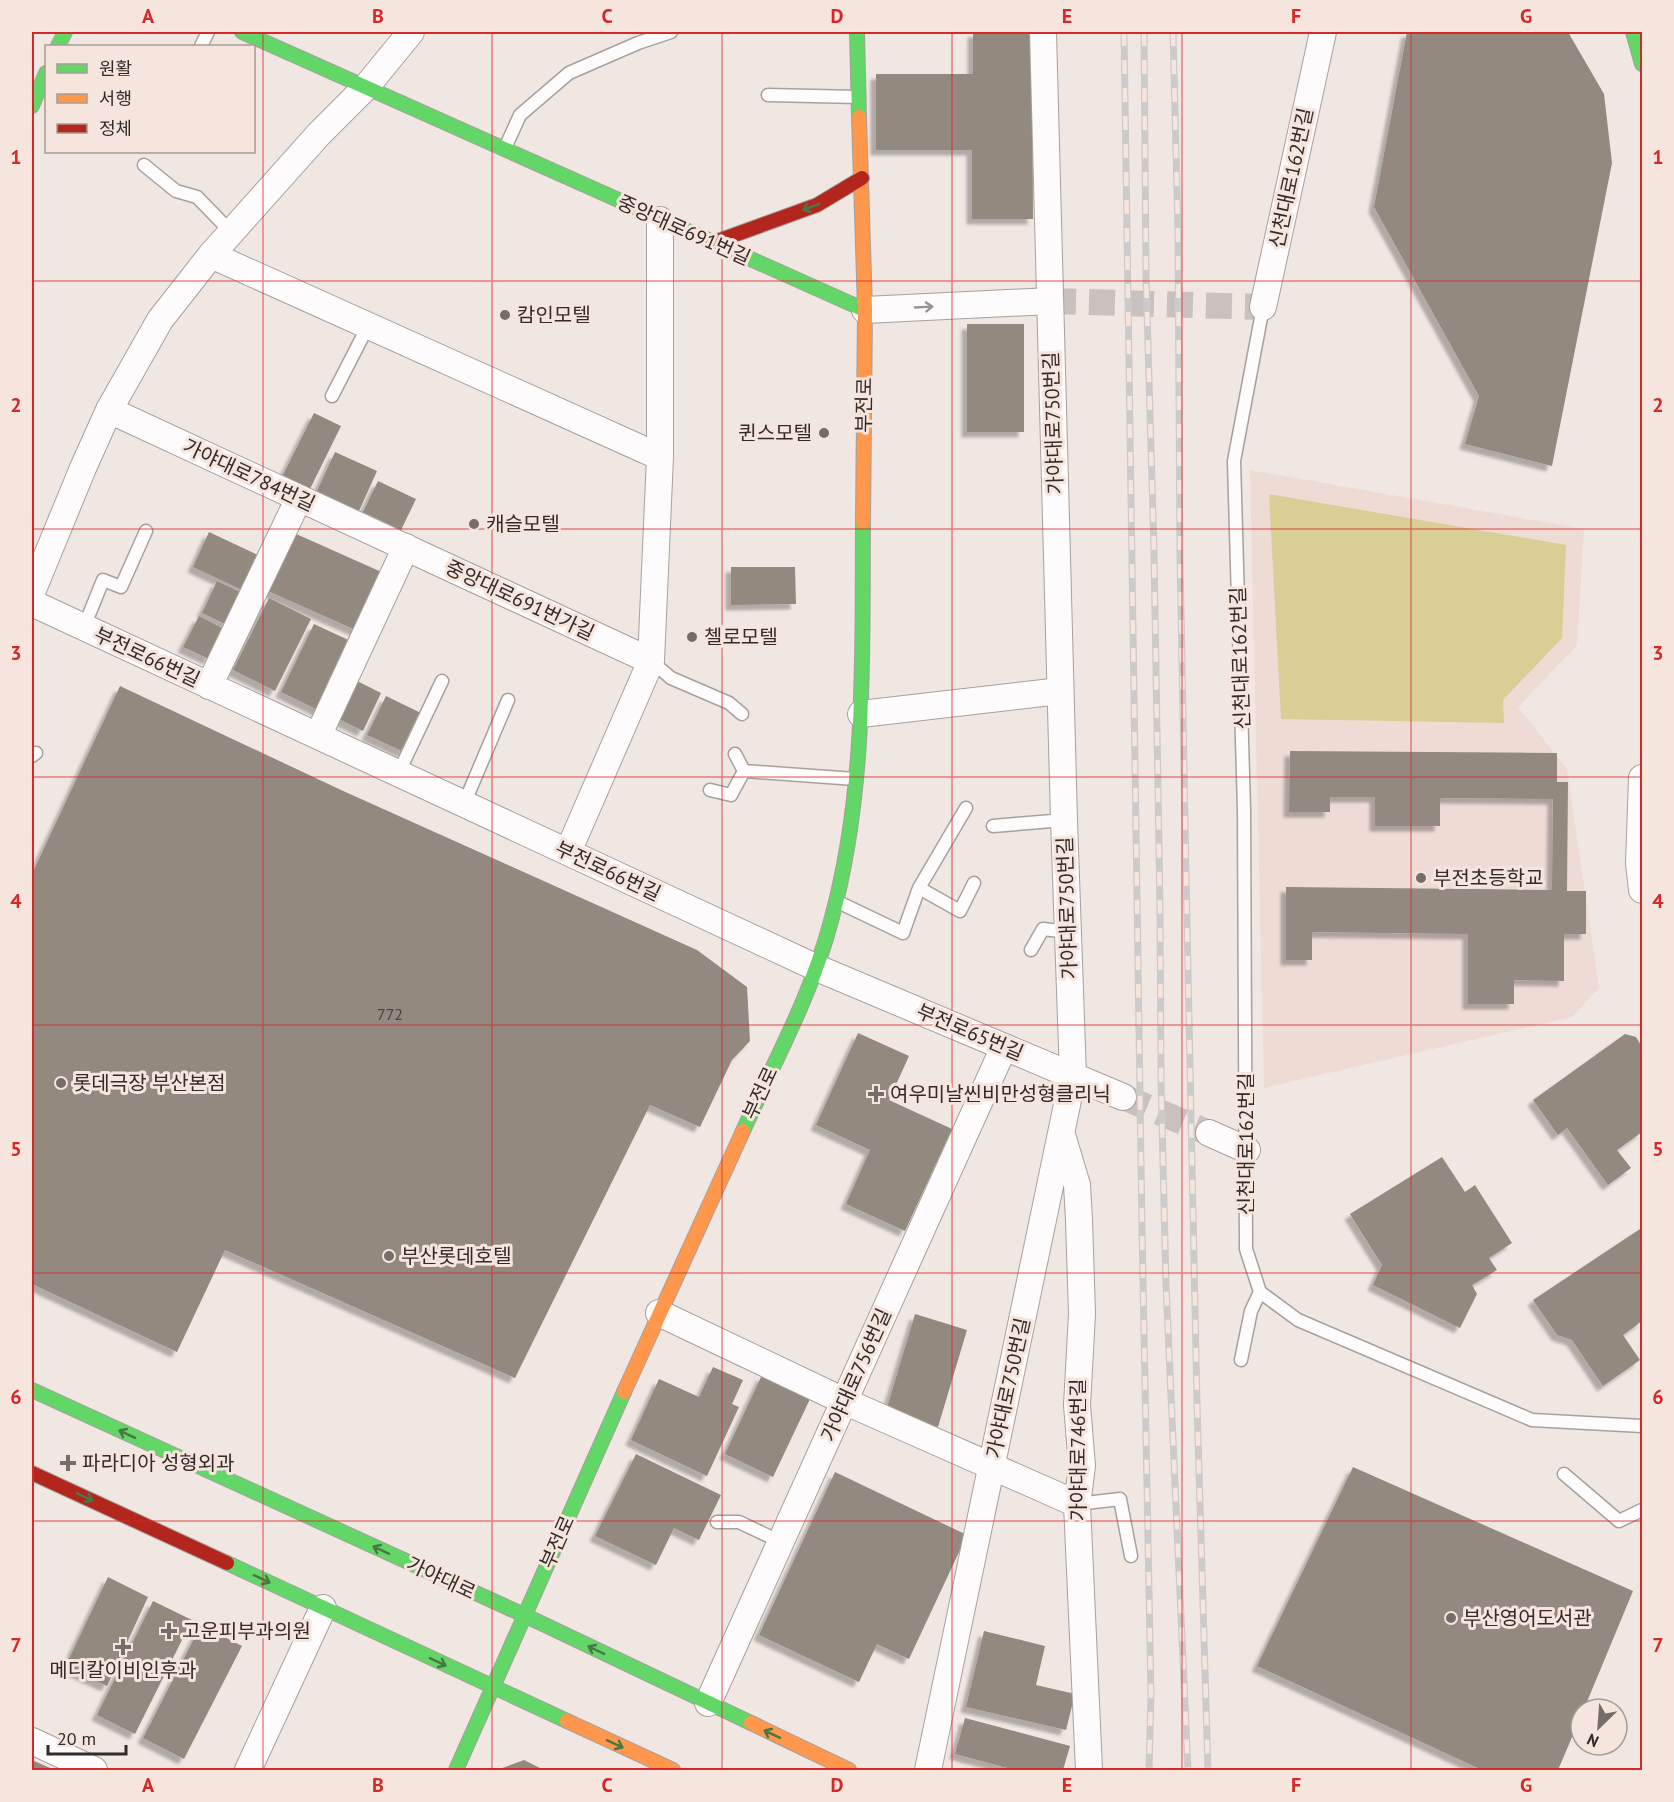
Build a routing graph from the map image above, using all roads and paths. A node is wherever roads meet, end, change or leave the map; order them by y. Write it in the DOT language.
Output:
graph roads {
  1 [pos="242,32"];
  2 [pos="411,32"];
  3 [pos="670,32"];
  4 [pos="857,32"];
  5 [pos="1043,32"];
  6 [pos="1323,32"];
  7 [pos="1633,32"];
  8 [pos="1642,64"];
  9 [pos="45,75"];
  10 [pos="366,87"];
  11 [pos="768,95"];
  12 [pos="860,97"];
  13 [pos="32,106"];
  14 [pos="504,149"];
  15 [pos="144,165"];
  16 [pos="862,178"];
  17 [pos="660,220"];
  18 [pos="232,233"];
  19 [pos="712,243"];
  20 [pos="211,255"];
  21 [pos="1050,301"];
  22 [pos="1263,307"];
  23 [pos="865,310"];
  24 [pos="368,326"];
  25 [pos="332,396"];
  26 [pos="109,410"];
  27 [pos="660,457"];
  28 [pos="299,498"];
  29 [pos="146,531"];
  30 [pos="398,544"];
  31 [pos="32,592"];
  32 [pos="32,603"];
  33 [pos="84,627"];
  34 [pos="651,661"];
  35 [pos="442,681"];
  36 [pos="209,686"];
  37 [pos="1060,691"];
  38 [pos="508,700"];
  39 [pos="742,714"];
  40 [pos="861,714"];
  41 [pos="318,736"];
  42 [pos="735,754"];
  43 [pos="744,771"];
  44 [pos="398,774"];
  45 [pos="1642,778"];
  46 [pos="856,779"];
  47 [pos="710,790"];
  48 [pos="464,804"];
  49 [pos="966,808"];
  50 [pos="1064,820"];
  51 [pos="993,826"];
  52 [pos="568,852"];
  53 [pos="974,883"];
  54 [pos="919,888"];
  55 [pos="1642,891"];
  56 [pos="837,902"];
  57 [pos="1068,932"];
  58 [pos="1031,950"];
  59 [pos="817,968"];
  60 [pos="1004,1047"];
  61 [pos="1073,1076"];
  62 [pos="1123,1097"];
  63 [pos="1061,1132"];
  64 [pos="1209,1133"];
  65 [pos="1247,1150"];
  66 [pos="1260,1292"];
  67 [pos="659,1313"];
  68 [pos="1241,1360"];
  69 [pos="32,1390"];
  70 [pos="844,1401"];
  71 [pos="1642,1426"];
  72 [pos="992,1467"];
  73 [pos="32,1473"];
  74 [pos="1564,1474"];
  75 [pos="1077,1504"];
  76 [pos="1642,1510"];
  77 [pos="717,1522"];
  78 [pos="781,1542"];
  79 [pos="1131,1556"];
  80 [pos="323,1608"];
  81 [pos="524,1615"];
  82 [pos="493,1688"];
  83 [pos="708,1703"];
  84 [pos="32,1741"];
  85 [pos="825,1759"];
  86 [pos="94,1770"];
  87 [pos="248,1770"];
  88 [pos="456,1770"];
  89 [pos="673,1770"];
  90 [pos="849,1770"];
  91 [pos="856,1770"];
  92 [pos="928,1770"];
  93 [pos="1089,1770"];
  1 -- 10 [label="main road, 중앙대로691번길"];
  2 -- 10 [label="street"];
  3 -- 14 [label="lane"];
  4 -- 12 [label="main road, 부전로"];
  5 -- 21 [label="street, 가야대로750번길"];
  6 -- 22 [label="street, 신천대로162번길"];
  7 -- 8 [label="main road"];
  9 -- 13 [label="main road"];
  10 -- 14 [label="main road, 중앙대로691번길"];
  10 -- 18 [label="street"];
  11 -- 12 [label="lane"];
  12 -- 16 [label="main road, 부전로"];
  14 -- 17 [label="main road, 중앙대로691번길"];
  15 -- 18 [label="lane"];
  16 -- 19 [label="main road, one-way"];
  16 -- 23 [label="main road, 부전로"];
  17 -- 19 [label="main road, 중앙대로691번길"];
  17 -- 27 [label="street"];
  18 -- 20 [label="street"];
  19 -- 23 [label="main road, 중앙대로691번길"];
  20 -- 24 [label="street"];
  20 -- 26 [label="street"];
  23 -- 21 [label="street, one-way"];
  21 -- 37 [label="street, 가야대로750번길"];
  22 -- 65 [label="lane, 신천대로162번길"];
  23 -- 40 [label="main road, 부전로"];
  24 -- 25 [label="lane"];
  24 -- 27 [label="street"];
  26 -- 28 [label="street, 가야대로784번길"];
  26 -- 31 [label="street"];
  27 -- 34 [label="street"];
  28 -- 30 [label="street, 가야대로784번길"];
  28 -- 36 [label="street, 부전로66번길"];
  29 -- 33 [label="lane, 부전로66번길"];
  30 -- 34 [label="street, 중앙대로691번가길"];
  30 -- 41 [label="street"];
  32 -- 33 [label="street, 부전로66번길"];
  33 -- 36 [label="street, 부전로66번길"];
  34 -- 39 [label="lane, 중앙대로691번가길"];
  34 -- 52 [label="street"];
  35 -- 44 [label="lane"];
  36 -- 41 [label="street, 부전로66번길"];
  37 -- 40 [label="street"];
  37 -- 50 [label="street, 가야대로750번길"];
  38 -- 48 [label="lane"];
  40 -- 46 [label="main road, 부전로"];
  41 -- 44 [label="street, 부전로66번길"];
  42 -- 43 [label="lane"];
  43 -- 46 [label="lane"];
  43 -- 47 [label="lane"];
  44 -- 48 [label="street, 부전로66번길"];
  45 -- 55 [label="street"];
  46 -- 56 [label="main road, 부전로"];
  48 -- 52 [label="street, 부전로66번길"];
  49 -- 54 [label="lane"];
  50 -- 51 [label="lane"];
  50 -- 57 [label="street, 가야대로750번길"];
  52 -- 59 [label="street, 부전로66번길"];
  53 -- 54 [label="lane"];
  54 -- 56 [label="lane"];
  56 -- 59 [label="main road, 부전로"];
  57 -- 58 [label="lane"];
  57 -- 61 [label="street, 가야대로750번길"];
  59 -- 60 [label="street, 부전로65번길"];
  59 -- 67 [label="main road, 부전로"];
  60 -- 61 [label="street, 부전로65번길"];
  60 -- 70 [label="street, 가야대로756번길"];
  61 -- 62 [label="street, 부전로65번길"];
  61 -- 63 [label="street, 가야대로750번길"];
  63 -- 72 [label="street, 가야대로750번길"];
  63 -- 75 [label="street, 가야대로746번길"];
  64 -- 65 [label="street"];
  65 -- 66 [label="lane, 신천대로162번길"];
  66 -- 68 [label="lane"];
  66 -- 71 [label="lane"];
  67 -- 70 [label="street"];
  67 -- 81 [label="main road, 부전로"];
  81 -- 69 [label="main road, 가야대로, one-way"];
  70 -- 72 [label="street"];
  70 -- 78 [label="street, 가야대로756번길"];
  72 -- 75 [label="street"];
  72 -- 92 [label="street, 가야대로750번길"];
  73 -- 80 [label="main road, one-way"];
  74 -- 76 [label="lane"];
  75 -- 79 [label="lane"];
  75 -- 93 [label="street, 가야대로746번길"];
  77 -- 78 [label="lane"];
  78 -- 83 [label="street, 가야대로756번길"];
  80 -- 82 [label="main road, one-way"];
  80 -- 87 [label="street"];
  81 -- 82 [label="main road, 부전로"];
  83 -- 81 [label="main road, 가야대로, one-way"];
  82 -- 88 [label="main road, 부전로"];
  82 -- 89 [label="main road, one-way"];
  85 -- 83 [label="main road, 가야대로, one-way"];
  84 -- 86 [label="street"];
  85 -- 90 [label="main road, 가야대로"];
  85 -- 91 [label="main road"];
}
